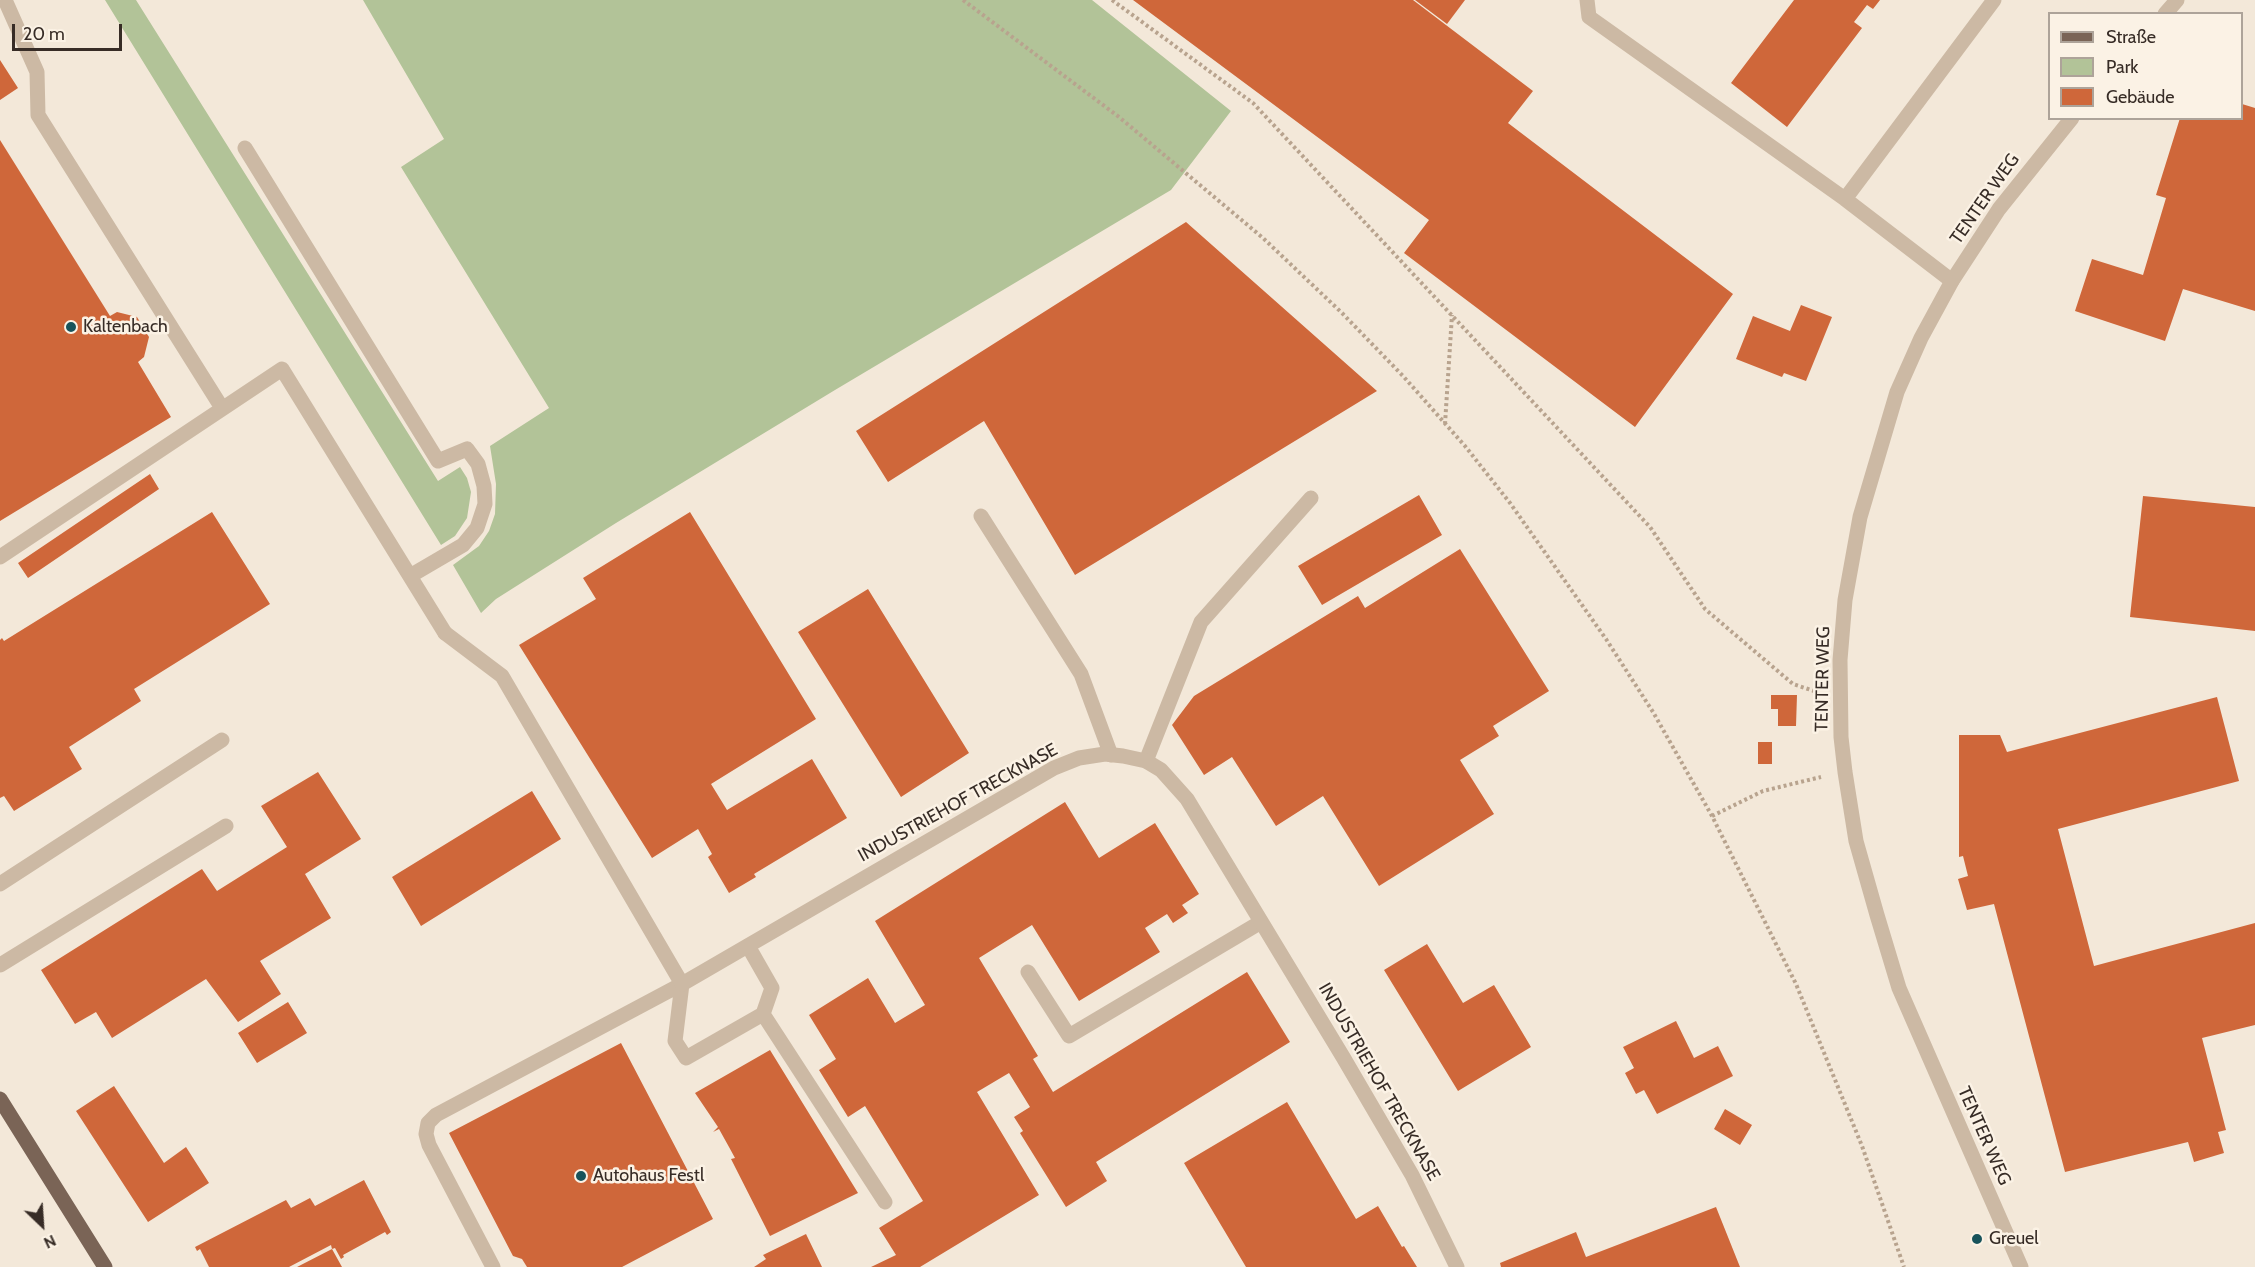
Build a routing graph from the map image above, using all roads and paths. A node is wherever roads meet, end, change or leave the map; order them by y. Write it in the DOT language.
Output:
graph roads {
  1 [pos="6,0"];
  2 [pos="963,0"];
  3 [pos="1112,0"];
  4 [pos="1587,0"];
  5 [pos="1994,0"];
  6 [pos="2177,0"];
  7 [pos="2167,12"];
  8 [pos="2070,120"];
  9 [pos="245,148"];
  10 [pos="1845,200"];
  11 [pos="1952,281"];
  12 [pos="1452,315"];
  13 [pos="222,408"];
  14 [pos="1445,424"];
  15 [pos="1311,498"];
  16 [pos="981,516"];
  17 [pos="0,557"];
  18 [pos="410,576"];
  19 [pos="1841,700"];
  20 [pos="222,740"];
  21 [pos="1111,755"];
  22 [pos="1146,761"];
  23 [pos="1845,772"];
  24 [pos="1712,816"];
  25 [pos="226,826"];
  26 [pos="0,884"];
  27 [pos="1261,922"];
  28 [pos="748,946"];
  29 [pos="0,965"];
  30 [pos="1028,972"];
  31 [pos="682,984"];
  32 [pos="763,1014"];
  33 [pos="0,1099"];
  34 [pos="885,1202"];
  35 [pos="105,1267"];
  36 [pos="493,1267"];
  37 [pos="1457,1267"];
  38 [pos="1904,1267"];
  39 [pos="2021,1267"];
  1 -- 13 [label="street"];
  2 -- 14 [label="path"];
  3 -- 12 [label="path"];
  4 -- 10 [label="street"];
  5 -- 10 [label="street"];
  6 -- 7 [label="street"];
  8 -- 11 [label="street, TENTER WEG"];
  9 -- 18 [label="street"];
  10 -- 11 [label="street"];
  11 -- 19 [label="street, TENTER WEG"];
  12 -- 14 [label="path"];
  12 -- 19 [label="path"];
  13 -- 17 [label="street"];
  13 -- 18 [label="street"];
  14 -- 24 [label="path"];
  15 -- 22 [label="street"];
  16 -- 21 [label="street"];
  18 -- 31 [label="street"];
  19 -- 23 [label="street, TENTER WEG"];
  20 -- 26 [label="street"];
  21 -- 22 [label="street, INDUSTRIEHOF TRECKNASE"];
  21 -- 28 [label="street, INDUSTRIEHOF TRECKNASE"];
  22 -- 27 [label="street, INDUSTRIEHOF TRECKNASE"];
  23 -- 24 [label="path"];
  23 -- 39 [label="street, TENTER WEG"];
  24 -- 38 [label="path"];
  25 -- 29 [label="street"];
  27 -- 30 [label="street"];
  27 -- 37 [label="street, INDUSTRIEHOF TRECKNASE"];
  28 -- 31 [label="street, INDUSTRIEHOF TRECKNASE"];
  28 -- 32 [label="street"];
  31 -- 32 [label="street"];
  31 -- 36 [label="street, INDUSTRIEHOF TRECKNASE"];
  32 -- 34 [label="street"];
  33 -- 35 [label="main road"];
}
